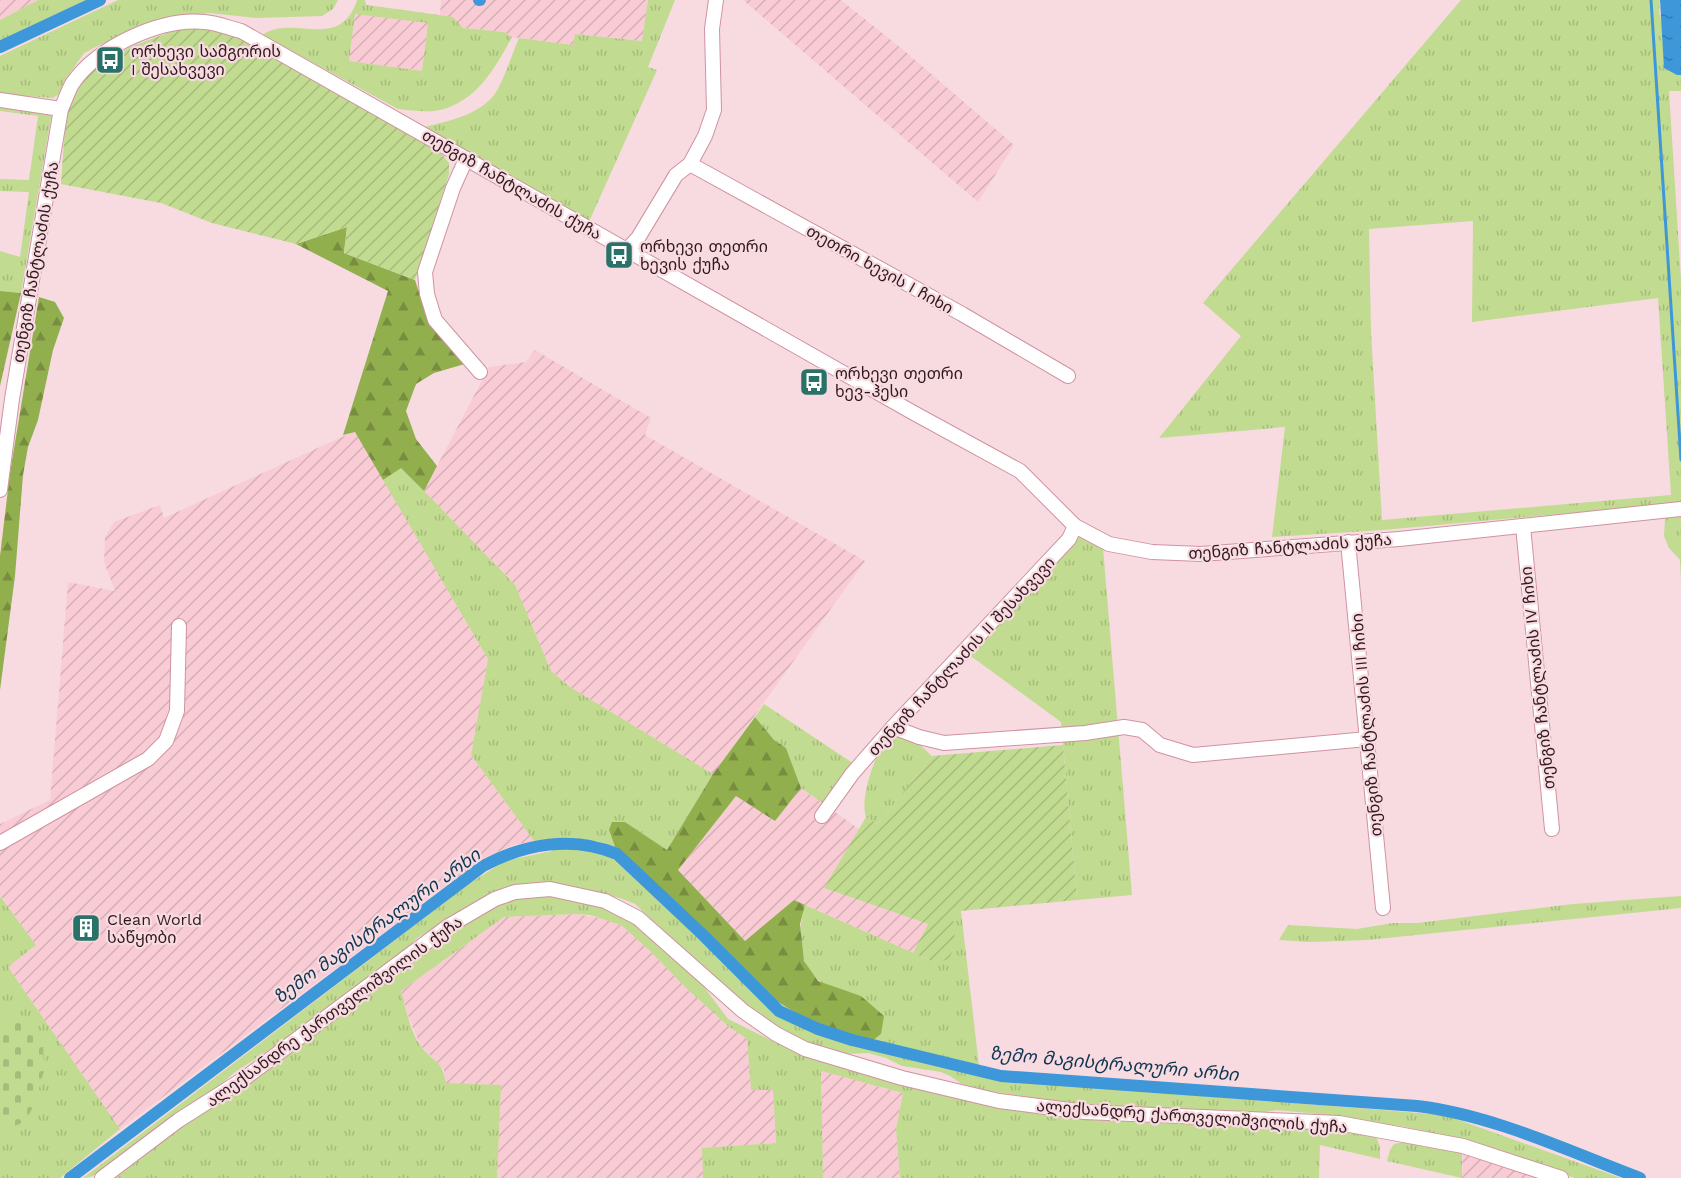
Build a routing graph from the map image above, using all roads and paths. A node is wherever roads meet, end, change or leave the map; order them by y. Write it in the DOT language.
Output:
graph roads {
  1 [pos="716,0"];
  2 [pos="0,100"];
  3 [pos="61,109"];
  4 [pos="466,159"];
  5 [pos="690,164"];
  6 [pos="627,250"];
  7 [pos="480,372"];
  8 [pos="1068,376"];
  9 [pos="6,397"];
  10 [pos="0,490"];
  11 [pos="1681,508"];
  12 [pos="1075,526"];
  13 [pos="1523,526"];
  14 [pos="1348,543"];
  15 [pos="179,626"];
  16 [pos="893,727"];
  17 [pos="1367,739"];
  18 [pos="822,816"];
  19 [pos="1552,829"];
  20 [pos="0,843"];
  21 [pos="1383,908"];
  22 [pos="102,1178"];
  23 [pos="1561,1178"];
  1 -- 5 [label="street"];
  2 -- 3 [label="street"];
  3 -- 4 [label="street, თენგიზ ჩანტლაძის ქუჩა"];
  3 -- 9 [label="street, თენგიზ ჩანტლაძის ქუჩა"];
  4 -- 6 [label="street, თენგიზ ჩანტლაძის ქუჩა"];
  4 -- 7 [label="street"];
  5 -- 6 [label="street"];
  5 -- 8 [label="street, თეთრი ხევის I ჩიხი"];
  6 -- 12 [label="street, თენგიზ ჩანტლაძის ქუჩა"];
  9 -- 10 [label="street, თენგიზ ჩანტლაძის ქუჩა"];
  11 -- 13 [label="street, თენგიზ ჩანტლაძის ქუჩა"];
  12 -- 14 [label="street, თენგიზ ჩანტლაძის ქუჩა"];
  12 -- 16 [label="street, თენგიზ ჩანტლაძის II შესახვევი"];
  13 -- 14 [label="street, თენგიზ ჩანტლაძის ქუჩა"];
  13 -- 19 [label="street, თენგიზ ჩანტლაძის IV ჩიხი"];
  14 -- 17 [label="street, თენგიზ ჩანტლაძის III ჩიხი"];
  15 -- 20 [label="street"];
  16 -- 17 [label="street"];
  16 -- 18 [label="street, თენგიზ ჩანტლაძის II შესახვევი"];
  17 -- 21 [label="street, თენგიზ ჩანტლაძის III ჩიხი"];
  22 -- 23 [label="street, ალექსანდრე ქართველიშვილის ქუჩა"];
}
